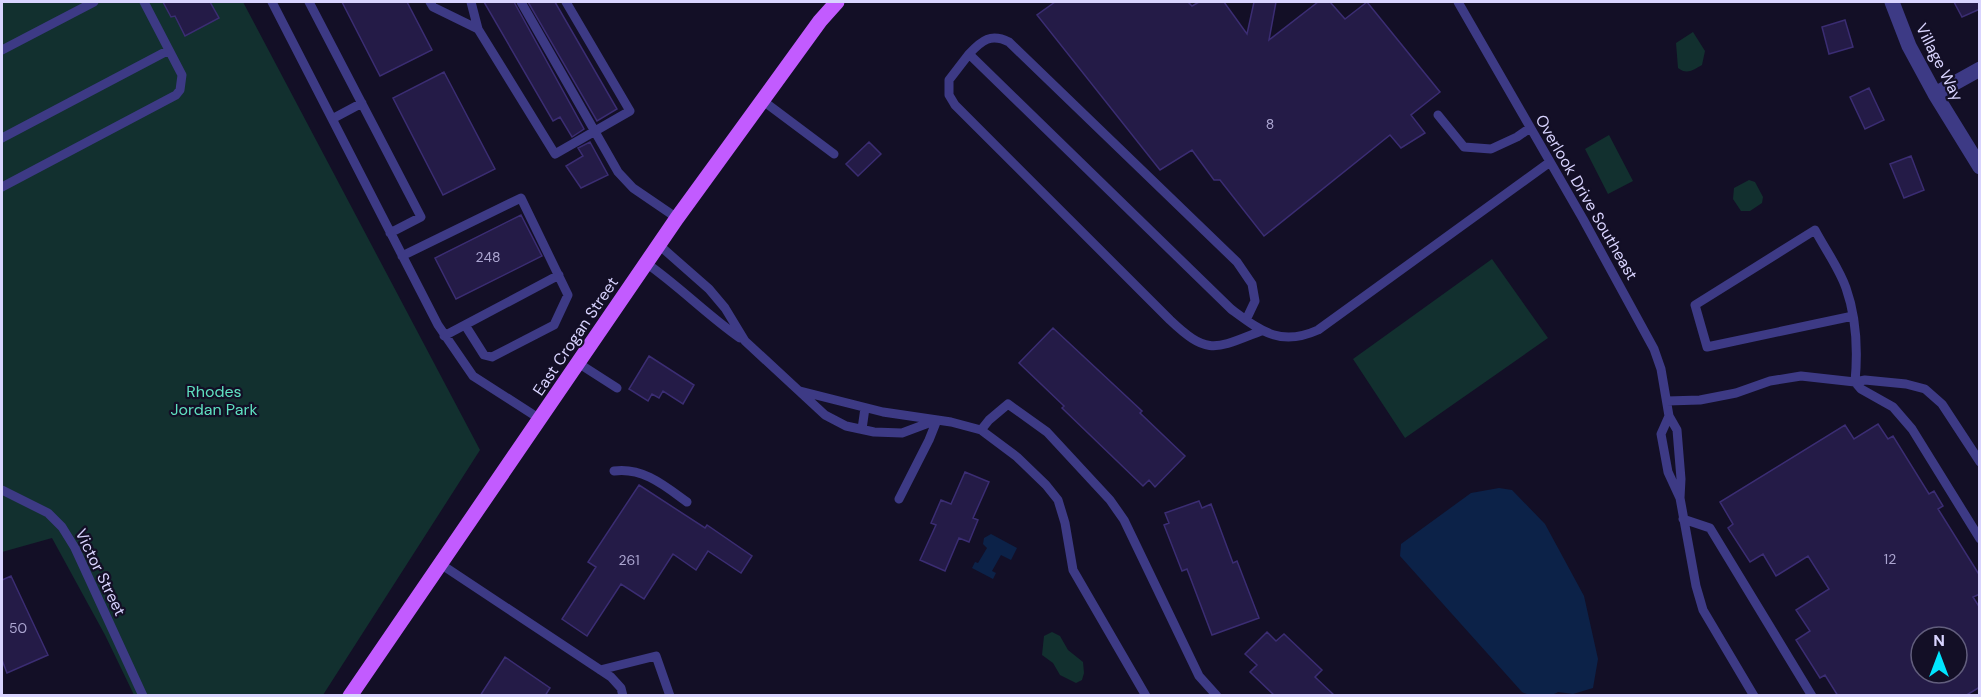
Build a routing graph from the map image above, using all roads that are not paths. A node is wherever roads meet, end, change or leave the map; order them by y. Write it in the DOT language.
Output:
graph roads {
  1 [pos="94,2"];
  2 [pos="144,2"];
  3 [pos="272,2"];
  4 [pos="309,2"];
  5 [pos="430,2"];
  6 [pos="471,2"];
  7 [pos="521,2"];
  8 [pos="566,2"];
  9 [pos="837,2"];
  10 [pos="1458,2"];
  11 [pos="1892,2"];
  12 [pos="478,29"];
  13 [pos="2,50"];
  14 [pos="169,50"];
  15 [pos="969,54"];
  16 [pos="1980,69"];
  17 [pos="1935,94"];
  18 [pos="762,100"];
  19 [pos="362,104"];
  20 [pos="1438,115"];
  21 [pos="332,119"];
  22 [pos="1530,128"];
  23 [pos="595,131"];
  24 [pos="2,138"];
  25 [pos="834,154"];
  26 [pos="1550,162"];
  27 [pos="1980,167"];
  28 [pos="2,187"];
  29 [pos="677,218"];
  30 [pos="390,233"];
  31 [pos="659,245"];
  32 [pos="402,256"];
  33 [pos="646,263"];
  34 [pos="559,275"];
  35 [pos="1853,316"];
  36 [pos="1246,321"];
  37 [pos="465,325"];
  38 [pos="1261,331"];
  39 [pos="444,336"];
  40 [pos="745,341"];
  41 [pos="578,363"];
  42 [pos="1855,382"];
  43 [pos="617,388"];
  44 [pos="800,391"];
  45 [pos="1667,400"];
  46 [pos="866,408"];
  47 [pos="1669,416"];
  48 [pos="540,419"];
  49 [pos="937,420"];
  50 [pos="862,429"];
  51 [pos="981,430"];
  52 [pos="1980,462"];
  53 [pos="614,471"];
  54 [pos="2,490"];
  55 [pos="1680,498"];
  56 [pos="899,499"];
  57 [pos="687,502"];
  58 [pos="1683,519"];
  59 [pos="1980,539"];
  60 [pos="440,563"];
  61 [pos="600,670"];
  62 [pos="143,696"];
  63 [pos="350,696"];
  64 [pos="623,696"];
  65 [pos="670,696"];
  66 [pos="1146,696"];
  67 [pos="1217,696"];
  68 [pos="1754,696"];
  69 [pos="1812,696"];
  1 -- 13 [label="lane"];
  2 -- 14 [label="lane"];
  3 -- 21 [label="lane"];
  4 -- 19 [label="lane"];
  5 -- 12 [label="lane"];
  6 -- 12 [label="lane"];
  7 -- 23 [label="lane"];
  8 -- 23 [label="lane"];
  9 -- 18 [label="main road, East Crogan Street"];
  10 -- 22 [label="lane, Overlook Drive Southeast"];
  11 -- 17 [label="street, Village Way"];
  12 -- 23 [label="lane"];
  14 -- 24 [label="lane"];
  14 -- 28 [label="lane"];
  15 -- 36 [label="lane"];
  15 -- 36 [label="lane"];
  15 -- 38 [label="lane"];
  16 -- 17 [label="street"];
  17 -- 27 [label="street, Village Way"];
  18 -- 25 [label="lane"];
  18 -- 29 [label="main road, East Crogan Street"];
  19 -- 21 [label="lane"];
  19 -- 30 [label="lane"];
  20 -- 22 [label="lane"];
  21 -- 30 [label="lane"];
  22 -- 26 [label="lane, Overlook Drive Southeast"];
  23 -- 29 [label="lane"];
  26 -- 38 [label="lane"];
  26 -- 45 [label="lane, Overlook Drive Southeast"];
  29 -- 31 [label="main road, East Crogan Street"];
  30 -- 32 [label="lane"];
  31 -- 33 [label="main road, East Crogan Street"];
  31 -- 40 [label="lane"];
  32 -- 34 [label="lane"];
  32 -- 39 [label="lane"];
  33 -- 40 [label="lane"];
  33 -- 41 [label="main road, East Crogan Street"];
  34 -- 37 [label="lane"];
  34 -- 37 [label="lane"];
  35 -- 35 [label="lane"];
  35 -- 42 [label="lane"];
  36 -- 38 [label="lane"];
  37 -- 39 [label="lane"];
  39 -- 48 [label="lane"];
  40 -- 44 [label="lane"];
  41 -- 43 [label="lane"];
  41 -- 48 [label="main road, East Crogan Street"];
  42 -- 45 [label="lane"];
  42 -- 52 [label="lane"];
  42 -- 59 [label="lane"];
  44 -- 46 [label="lane"];
  44 -- 50 [label="lane"];
  45 -- 47 [label="lane, Overlook Drive Southeast"];
  46 -- 49 [label="lane"];
  46 -- 50 [label="lane"];
  47 -- 55 [label="lane"];
  47 -- 55 [label="lane"];
  48 -- 60 [label="main road, East Crogan Street"];
  49 -- 50 [label="lane"];
  49 -- 51 [label="lane"];
  49 -- 56 [label="lane"];
  51 -- 66 [label="lane"];
  51 -- 67 [label="lane"];
  53 -- 57 [label="lane"];
  54 -- 62 [label="lane, Victor Street"];
  55 -- 58 [label="lane"];
  58 -- 68 [label="lane"];
  58 -- 69 [label="lane"];
  60 -- 61 [label="lane"];
  60 -- 63 [label="main road, East Crogan Street"];
  61 -- 64 [label="lane"];
  61 -- 65 [label="lane"];
}
